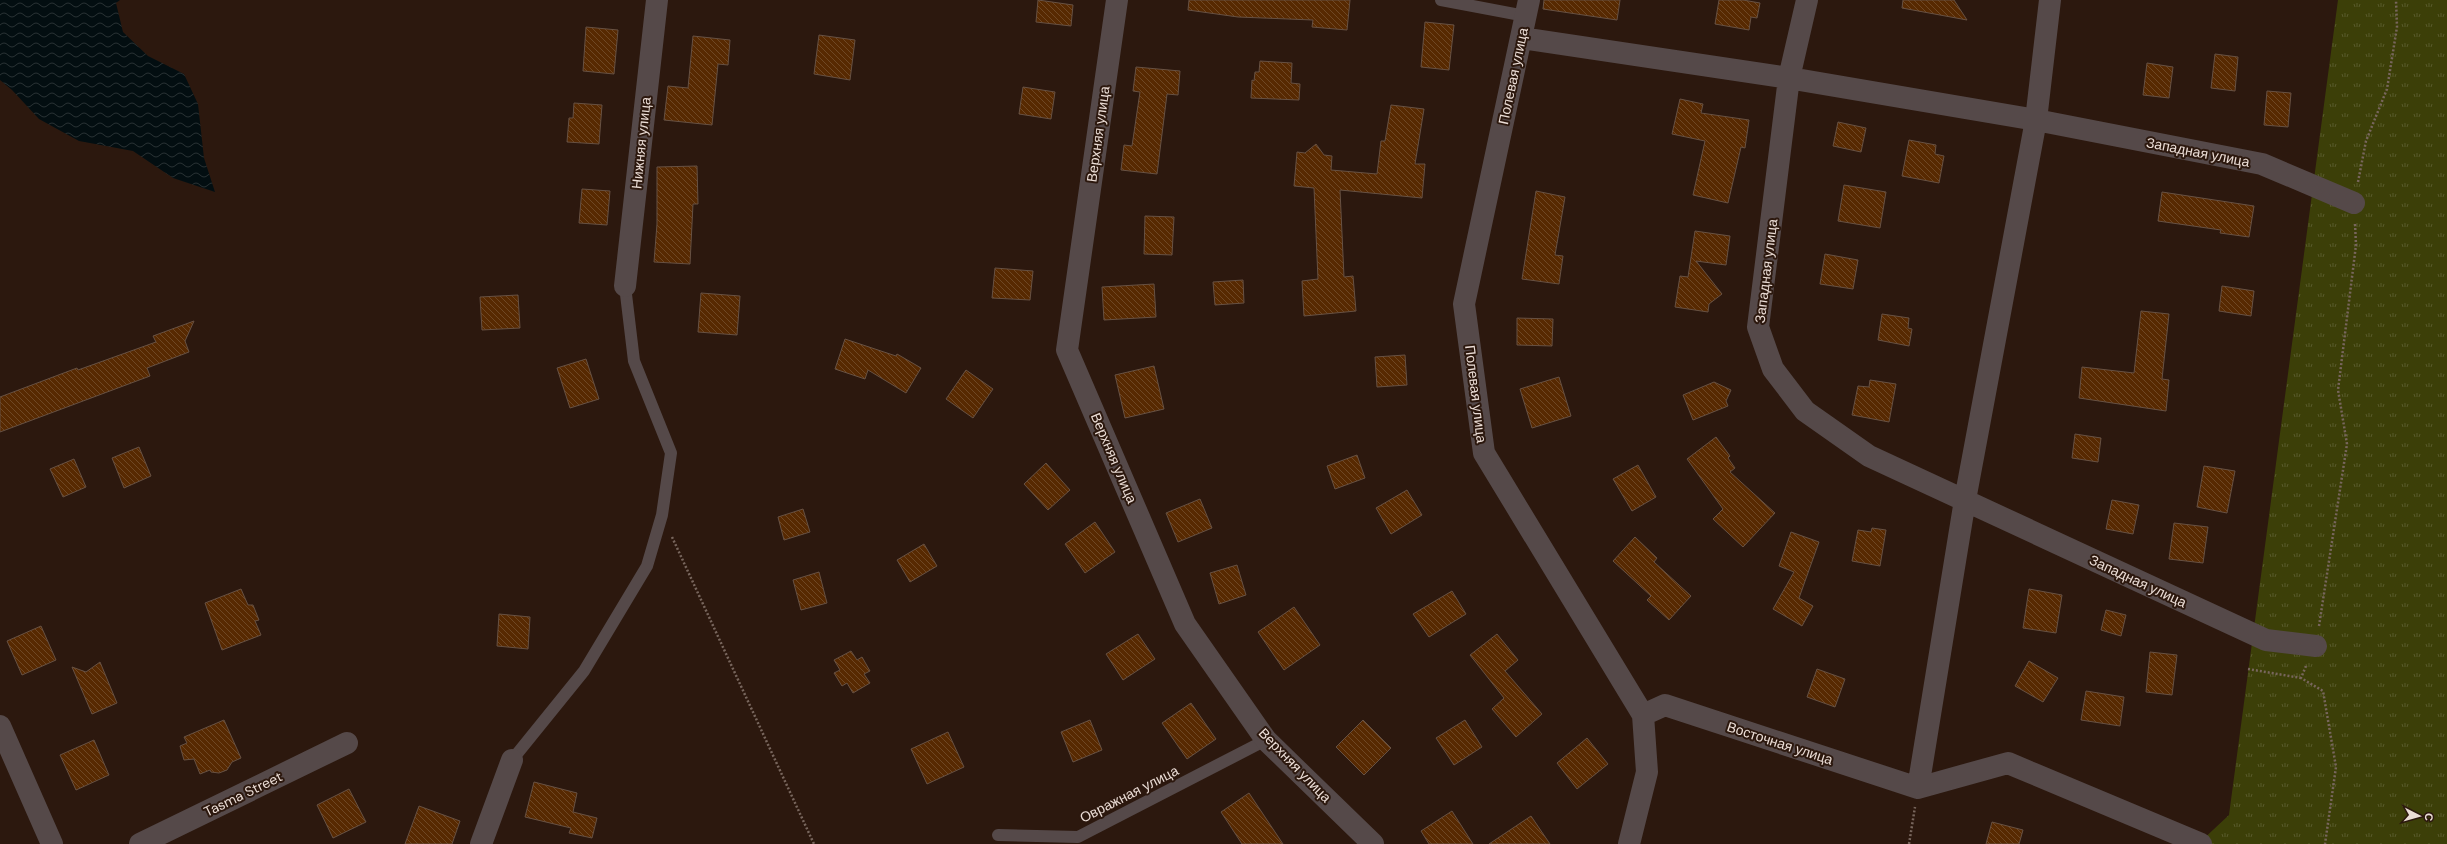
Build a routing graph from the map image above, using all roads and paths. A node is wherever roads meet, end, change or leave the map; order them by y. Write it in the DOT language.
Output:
graph roads {
  1 [pos="657,0"];
  2 [pos="1118,0"];
  3 [pos="1442,0"];
  4 [pos="1807,0"];
  5 [pos="2050,0"];
  6 [pos="2396,0"];
  7 [pos="1528,8"];
  8 [pos="1521,38"];
  9 [pos="1789,78"];
  10 [pos="2036,120"];
  11 [pos="2354,203"];
  12 [pos="625,286"];
  13 [pos="1965,500"];
  14 [pos="662,515"];
  15 [pos="2316,646"];
  16 [pos="2248,669"];
  17 [pos="2301,678"];
  18 [pos="1643,715"];
  19 [pos="0,726"];
  20 [pos="1266,740"];
  21 [pos="346,743"];
  22 [pos="512,760"];
  23 [pos="1918,788"];
  24 [pos="998,834"];
  25 [pos="52,844"];
  26 [pos="140,844"];
  27 [pos="481,844"];
  28 [pos="814,844"];
  29 [pos="1373,844"];
  30 [pos="1630,844"];
  31 [pos="1909,844"];
  32 [pos="2201,844"];
  33 [pos="2325,844"];
  1 -- 12 [label="street, Нижняя улица"];
  2 -- 20 [label="street, Верхняя улица"];
  3 -- 7 [label="lane"];
  4 -- 9 [label="street, Западная улица"];
  5 -- 10 [label="street"];
  6 -- 11 [label="path"];
  7 -- 8 [label="street, Полевая улица"];
  8 -- 9 [label="street, Западная улица"];
  8 -- 18 [label="street, Полевая улица"];
  9 -- 10 [label="street, Западная улица"];
  9 -- 13 [label="street, Западная улица"];
  10 -- 11 [label="street, Западная улица"];
  10 -- 13 [label="street"];
  11 -- 15 [label="path"];
  12 -- 14 [label="lane"];
  13 -- 15 [label="street, Западная улица"];
  13 -- 23 [label="street"];
  14 -- 22 [label="lane"];
  14 -- 28 [label="path"];
  15 -- 17 [label="path"];
  16 -- 17 [label="path"];
  17 -- 33 [label="path"];
  18 -- 23 [label="street, Восточная улица"];
  18 -- 30 [label="street, Полевая улица"];
  19 -- 25 [label="street"];
  20 -- 24 [label="lane, Овражная улица"];
  20 -- 29 [label="street, Верхняя улица"];
  21 -- 26 [label="street, Tasma Street"];
  22 -- 27 [label="street"];
  23 -- 31 [label="path"];
  23 -- 32 [label="street"];
}
